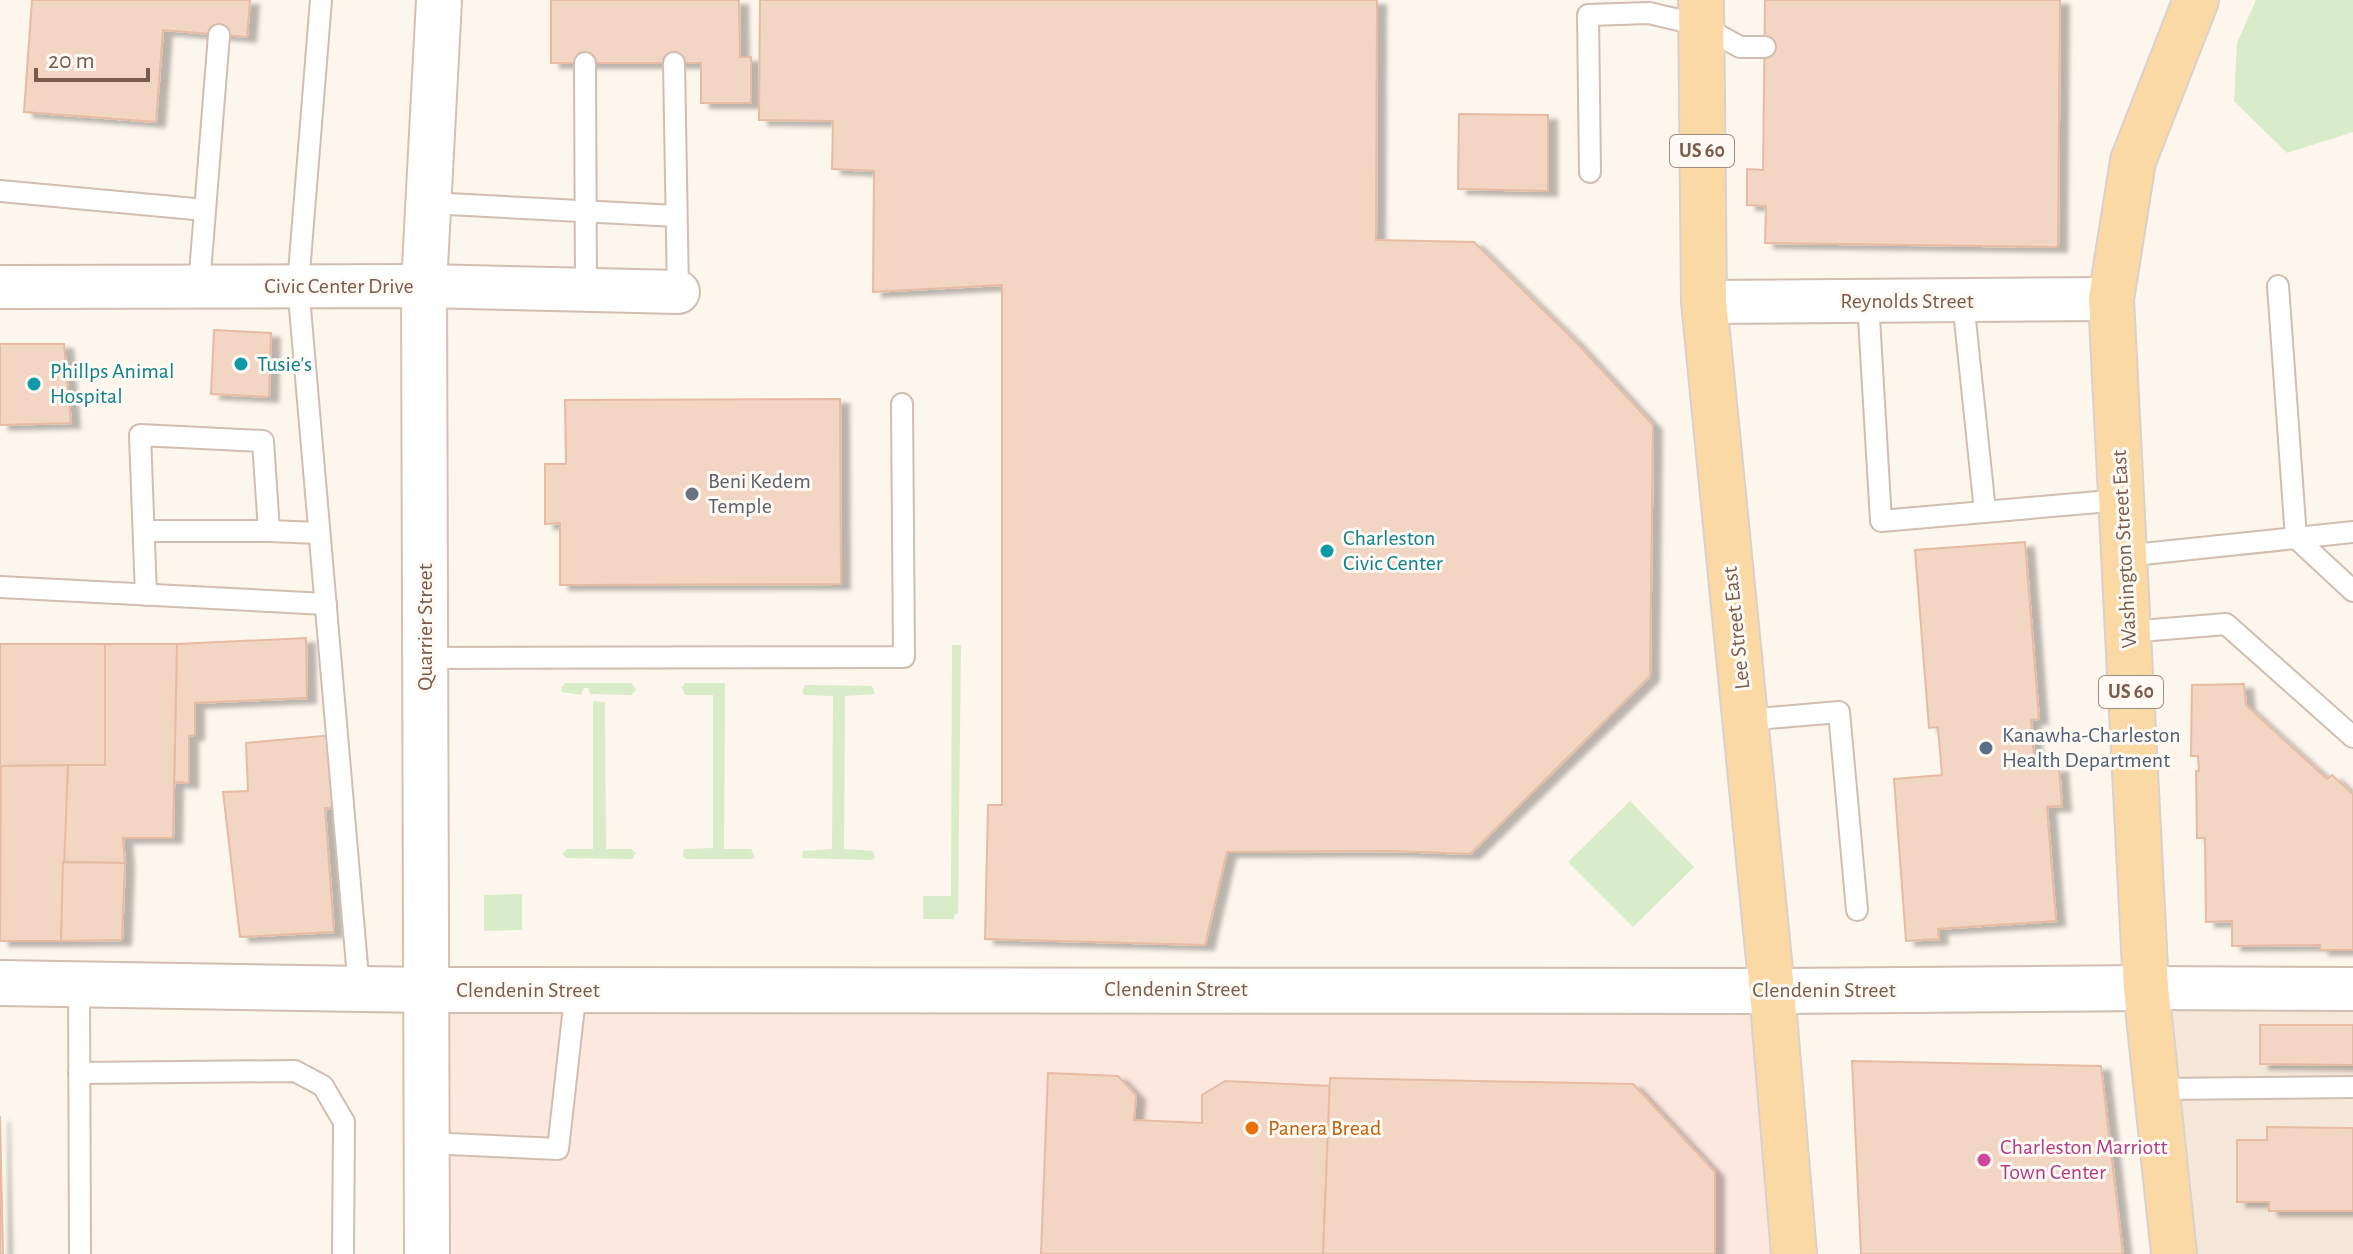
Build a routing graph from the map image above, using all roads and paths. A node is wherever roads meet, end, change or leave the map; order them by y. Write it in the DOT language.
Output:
graph roads {
  1 [pos="321,0"];
  2 [pos="439,0"];
  3 [pos="2196,0"];
  4 [pos="1587,7"];
  5 [pos="1700,12"];
  6 [pos="219,35"];
  7 [pos="1765,47"];
  8 [pos="585,63"];
  9 [pos="674,63"];
  10 [pos="1590,172"];
  11 [pos="0,191"];
  12 [pos="429,203"];
  13 [pos="205,210"];
  14 [pos="585,212"];
  15 [pos="676,216"];
  16 [pos="298,285"];
  17 [pos="199,286"];
  18 [pos="424,286"];
  19 [pos="2278,286"];
  20 [pos="0,287"];
  21 [pos="586,290"];
  22 [pos="678,292"];
  23 [pos="2111,299"];
  24 [pos="1868,301"];
  25 [pos="1963,301"];
  26 [pos="1704,302"];
  27 [pos="902,404"];
  28 [pos="2121,500"];
  29 [pos="1985,511"];
  30 [pos="144,531"];
  31 [pos="269,531"];
  32 [pos="2353,532"];
  33 [pos="319,533"];
  34 [pos="2296,538"];
  35 [pos="2124,556"];
  36 [pos="0,587"];
  37 [pos="2353,591"];
  38 [pos="146,595"];
  39 [pos="326,604"];
  40 [pos="2128,632"];
  41 [pos="425,658"];
  42 [pos="1745,720"];
  43 [pos="2353,737"];
  44 [pos="1857,910"];
  45 [pos="0,983"];
  46 [pos="79,984"];
  47 [pos="2146,988"];
  48 [pos="359,989"];
  49 [pos="576,989"];
  50 [pos="2353,989"];
  51 [pos="426,990"];
  52 [pos="1772,991"];
  53 [pos="79,1073"];
  54 [pos="2353,1087"];
  55 [pos="2157,1089"];
  56 [pos="426,1143"];
  57 [pos="80,1254"];
  58 [pos="343,1254"];
  59 [pos="427,1254"];
  60 [pos="1794,1254"];
  61 [pos="2174,1254"];
  1 -- 16 [label="lane"];
  2 -- 12 [label="street, Quarrier Street"];
  3 -- 23 [label="main road, Washington Street East / US 60"];
  4 -- 5 [label="lane"];
  4 -- 10 [label="lane"];
  5 -- 7 [label="lane"];
  5 -- 26 [label="main road, Lee Street East / US 60"];
  6 -- 13 [label="lane"];
  8 -- 14 [label="lane"];
  9 -- 15 [label="lane"];
  11 -- 13 [label="lane"];
  12 -- 14 [label="lane"];
  12 -- 18 [label="street, Quarrier Street"];
  13 -- 17 [label="lane"];
  14 -- 15 [label="lane"];
  14 -- 21 [label="lane"];
  15 -- 22 [label="lane"];
  16 -- 17 [label="street, Civic Center Drive"];
  16 -- 18 [label="street, Civic Center Drive"];
  16 -- 33 [label="lane"];
  17 -- 20 [label="street, Civic Center Drive"];
  18 -- 21 [label="street, Civic Center Drive"];
  18 -- 41 [label="street, Quarrier Street"];
  19 -- 34 [label="lane"];
  21 -- 22 [label="street, Civic Center Drive"];
  23 -- 25 [label="street, Reynolds Street"];
  23 -- 28 [label="main road, Washington Street East / US 60"];
  24 -- 25 [label="street, Reynolds Street"];
  24 -- 26 [label="street, Reynolds Street"];
  24 -- 29 [label="lane"];
  25 -- 29 [label="lane"];
  26 -- 42 [label="main road, Lee Street East / US 60"];
  27 -- 41 [label="lane"];
  28 -- 29 [label="lane"];
  28 -- 35 [label="main road, Washington Street East / US 60"];
  30 -- 31 [label="lane"];
  30 -- 31 [label="lane"];
  30 -- 38 [label="lane"];
  31 -- 33 [label="lane"];
  32 -- 34 [label="lane"];
  33 -- 39 [label="lane"];
  34 -- 35 [label="lane"];
  34 -- 37 [label="lane"];
  35 -- 40 [label="main road, Washington Street East / US 60"];
  36 -- 38 [label="lane"];
  38 -- 39 [label="lane"];
  39 -- 48 [label="lane"];
  40 -- 43 [label="lane"];
  40 -- 47 [label="main road, Washington Street East / US 60"];
  41 -- 51 [label="street, Quarrier Street"];
  42 -- 44 [label="lane"];
  42 -- 52 [label="main road, Lee Street East / US 60"];
  45 -- 46 [label="street, Clendenin Street"];
  46 -- 48 [label="street, Clendenin Street"];
  46 -- 53 [label="lane"];
  47 -- 50 [label="street, Clendenin Street"];
  47 -- 52 [label="street, Clendenin Street"];
  47 -- 55 [label="main road, Washington Street East / US 60"];
  48 -- 51 [label="street, Clendenin Street"];
  49 -- 51 [label="street, Clendenin Street"];
  49 -- 52 [label="street, Clendenin Street"];
  49 -- 56 [label="lane"];
  51 -- 56 [label="street, Quarrier Street"];
  52 -- 60 [label="main road, Lee Street East / US 60"];
  53 -- 57 [label="lane"];
  53 -- 58 [label="lane"];
  54 -- 55 [label="lane"];
  55 -- 61 [label="main road, Washington Street East / US 60"];
  56 -- 59 [label="street, Quarrier Street"];
}
